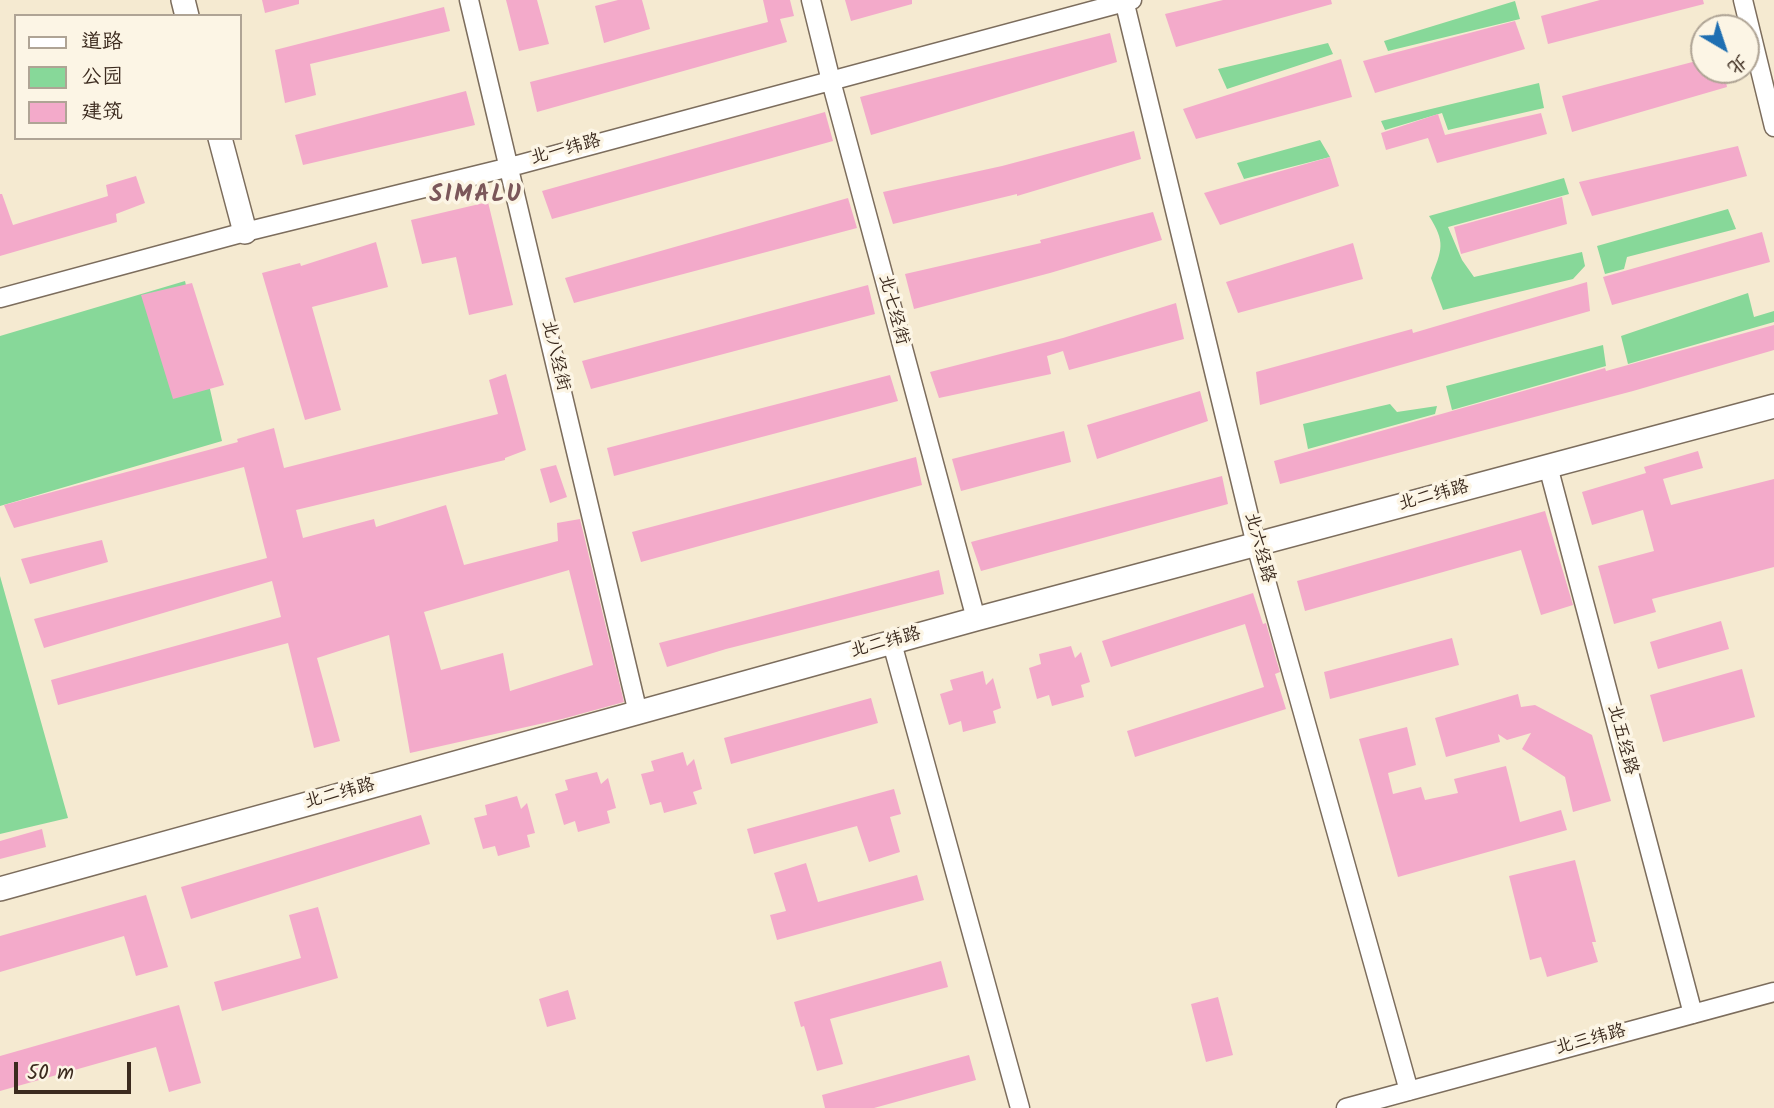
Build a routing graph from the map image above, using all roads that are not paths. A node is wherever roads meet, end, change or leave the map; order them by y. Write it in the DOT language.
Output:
graph roads {
  1 [pos="469,0"];
  2 [pos="811,0"];
  3 [pos="1742,0"];
  4 [pos="1127,1"];
  5 [pos="831,80"];
  6 [pos="1774,127"];
  7 [pos="221,140"];
  8 [pos="510,167"];
  9 [pos="245,232"];
  10 [pos="0,298"];
  11 [pos="1774,406"];
  12 [pos="1548,467"];
  13 [pos="1256,545"];
  14 [pos="975,619"];
  15 [pos="892,643"];
  16 [pos="638,713"];
  17 [pos="0,889"];
  18 [pos="1774,992"];
  19 [pos="1693,1014"];
  20 [pos="1409,1091"];
  21 [pos="1020,1108"];
  22 [pos="1346,1108"];
  1 -- 8 [label="street, 北八经街"];
  2 -- 5 [label="street, 北七经街"];
  3 -- 6 [label="street"];
  4 -- 5 [label="street, 北一纬路"];
  4 -- 13 [label="street, 北六经路"];
  5 -- 8 [label="street, 北一纬路"];
  5 -- 14 [label="street, 北七经街"];
  7 -- 9 [label="street"];
  8 -- 9 [label="street, 北一纬路"];
  8 -- 16 [label="street, 北八经街"];
  9 -- 10 [label="street, 北一纬路"];
  11 -- 12 [label="street, 北二纬路"];
  12 -- 13 [label="street, 北二纬路"];
  12 -- 19 [label="street, 北五经路"];
  13 -- 14 [label="street, 北二纬路"];
  13 -- 20 [label="street, 北六经路"];
  14 -- 15 [label="street, 北二纬路"];
  15 -- 16 [label="street, 北二纬路"];
  15 -- 21 [label="street"];
  16 -- 17 [label="street, 北二纬路"];
  18 -- 19 [label="street, 北三纬路"];
  19 -- 20 [label="street, 北三纬路"];
  20 -- 22 [label="street, 北三纬路"];
}
